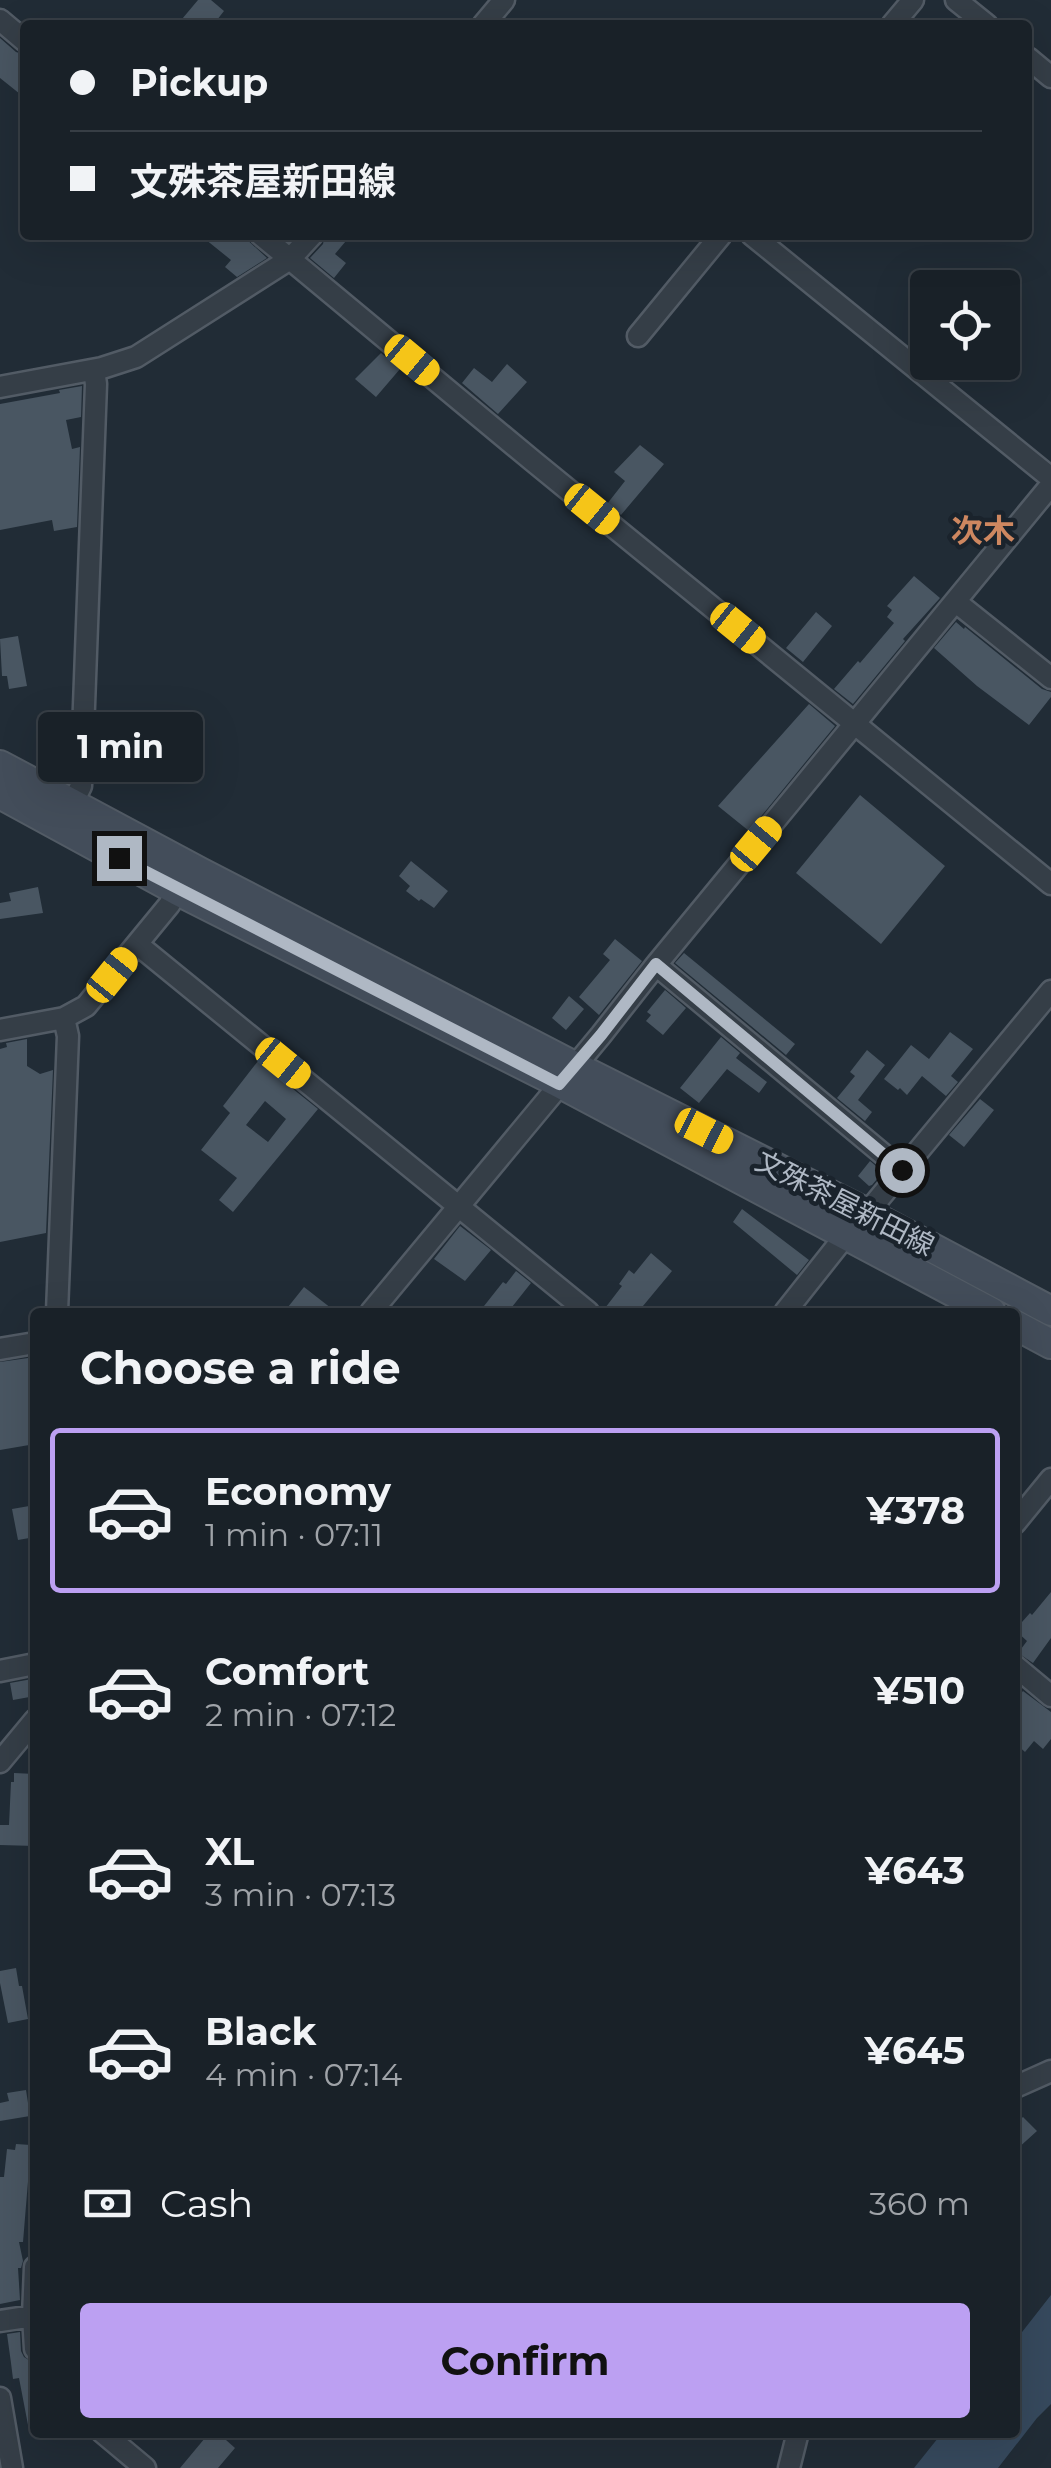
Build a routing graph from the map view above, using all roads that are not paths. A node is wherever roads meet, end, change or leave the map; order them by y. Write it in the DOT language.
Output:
graph roads {
  1 [pos="504,0"];
  2 [pos="913,0"];
  3 [pos="956,0"];
  4 [pos="0,20"];
  5 [pos="487,20"];
  6 [pos="896,20"];
  7 [pos="981,20"];
  8 [pos="20,37"];
  9 [pos="267,240"];
  10 [pos="307,240"];
  11 [pos="717,240"];
  12 [pos="758,240"];
  13 [pos="290,259"];
  14 [pos="638,336"];
  15 [pos="103,368"];
  16 [pos="0,387"];
  17 [pos="1051,478"];
  18 [pos="1051,486"];
  19 [pos="956,602"];
  20 [pos="1051,678"];
  21 [pos="856,724"];
  22 [pos="0,765"];
  23 [pos="0,794"];
  24 [pos="72,804"];
  25 [pos="1051,884"];
  26 [pos="178,890"];
  27 [pos="136,944"];
  28 [pos="656,964"];
  29 [pos="1051,990"];
  30 [pos="74,1013"];
  31 [pos="0,1030"];
  32 [pos="566,1075"];
  33 [pos="902,1170"];
  34 [pos="460,1206"];
  35 [pos="866,1213"];
  36 [pos="846,1236"];
  37 [pos="57,1308"];
  38 [pos="374,1308"];
  39 [pos="583,1308"];
  40 [pos="787,1308"];
  41 [pos="983,1308"];
  42 [pos="1051,1311"];
  43 [pos="1020,1328"];
  44 [pos="30,1344"];
  45 [pos="1051,1344"];
  46 [pos="0,1350"];
  47 [pos="1051,1479"];
  48 [pos="1020,1517"];
  49 [pos="30,1665"];
  50 [pos="0,1670"];
  51 [pos="1020,1670"];
  52 [pos="1051,1696"];
  53 [pos="30,1726"];
  54 [pos="0,1762"];
  55 [pos="1051,2071"];
  56 [pos="1020,2086"];
  57 [pos="30,2316"];
  58 [pos="0,2321"];
  59 [pos="0,2398"];
  60 [pos="109,2438"];
  61 [pos="796,2438"];
  62 [pos="12,2468"];
  63 [pos="145,2468"];
  64 [pos="788,2468"];
  1 -- 5 [label="street"];
  2 -- 6 [label="street"];
  3 -- 7 [label="street"];
  4 -- 8 [label="street"];
  9 -- 13 [label="street"];
  10 -- 13 [label="street"];
  11 -- 14 [label="street"];
  12 -- 17 [label="street"];
  13 -- 15 [label="street"];
  13 -- 21 [label="street"];
  15 -- 16 [label="street"];
  15 -- 24 [label="street"];
  18 -- 19 [label="street"];
  19 -- 20 [label="street"];
  19 -- 21 [label="street"];
  21 -- 25 [label="street"];
  21 -- 28 [label="street"];
  22 -- 24 [label="main road, 文殊茶屋新田線"];
  23 -- 26 [label="main road, 文殊茶屋新田線"];
  24 -- 32 [label="main road, 文殊茶屋新田線"];
  26 -- 27 [label="street"];
  26 -- 32 [label="main road, 文殊茶屋新田線"];
  27 -- 30 [label="street"];
  27 -- 34 [label="street"];
  28 -- 32 [label="street"];
  28 -- 33 [label="street"];
  29 -- 33 [label="street"];
  30 -- 31 [label="street"];
  30 -- 37 [label="street"];
  32 -- 34 [label="street"];
  32 -- 35 [label="main road, 文殊茶屋新田線"];
  32 -- 36 [label="main road, 文殊茶屋新田線"];
  33 -- 35 [label="street"];
  34 -- 38 [label="street"];
  34 -- 39 [label="street"];
  35 -- 42 [label="main road, 文殊茶屋新田線"];
  36 -- 40 [label="street"];
  36 -- 41 [label="main road, 文殊茶屋新田線"];
  43 -- 45 [label="main road"];
  44 -- 46 [label="street"];
  47 -- 48 [label="street"];
  49 -- 50 [label="street"];
  51 -- 52 [label="street"];
  53 -- 54 [label="street"];
  55 -- 56 [label="street"];
  57 -- 58 [label="street"];
  59 -- 62 [label="street"];
  60 -- 63 [label="street"];
  61 -- 64 [label="street"];
}
